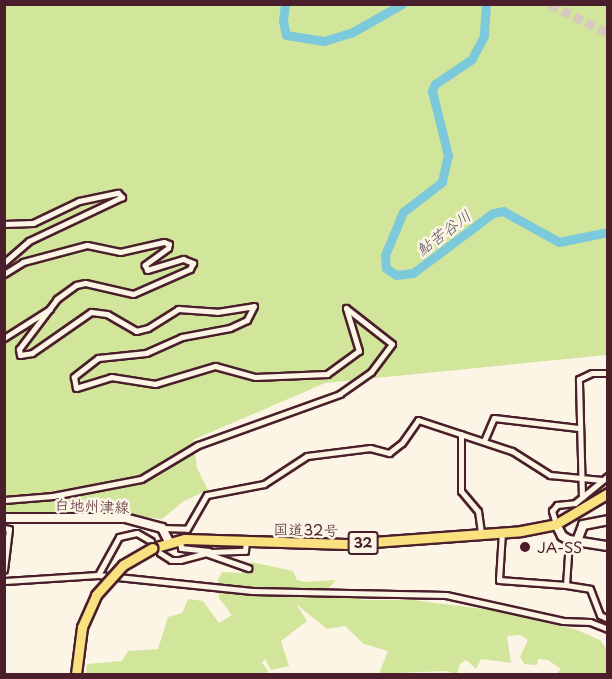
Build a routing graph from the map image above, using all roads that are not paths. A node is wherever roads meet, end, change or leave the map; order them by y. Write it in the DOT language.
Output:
graph roads {
  1 [pos="4,224"];
  2 [pos="4,263"];
  3 [pos="4,274"];
  4 [pos="51,308"];
  5 [pos="4,338"];
  6 [pos="608,373"];
  7 [pos="578,428"];
  8 [pos="461,434"];
  9 [pos="484,441"];
  10 [pos="605,478"];
  11 [pos="582,479"];
  12 [pos="608,493"];
  13 [pos="582,497"];
  14 [pos="4,500"];
  15 [pos="4,518"];
  16 [pos="608,520"];
  17 [pos="556,524"];
  18 [pos="4,528"];
  19 [pos="162,528"];
  20 [pos="502,532"];
  21 [pos="481,533"];
  22 [pos="180,540"];
  23 [pos="573,540"];
  24 [pos="246,541"];
  25 [pos="169,542"];
  26 [pos="608,546"];
  27 [pos="154,547"];
  28 [pos="207,553"];
  29 [pos="248,568"];
  30 [pos="4,570"];
  31 [pos="98,575"];
  32 [pos="5,581"];
  33 [pos="566,585"];
  34 [pos="608,619"];
  35 [pos="608,629"];
  36 [pos="76,675"];
  1 -- 2 [label="street"];
  3 -- 4 [label="street"];
  4 -- 5 [label="street"];
  4 -- 14 [label="street"];
  6 -- 7 [label="street"];
  7 -- 9 [label="street"];
  7 -- 11 [label="street"];
  8 -- 9 [label="street"];
  8 -- 19 [label="street"];
  8 -- 21 [label="street"];
  9 -- 11 [label="street"];
  10 -- 11 [label="street"];
  10 -- 13 [label="street"];
  11 -- 13 [label="street"];
  12 -- 17 [label="highway, 国道32号 / 32"];
  13 -- 17 [label="street"];
  15 -- 19 [label="main road, 白地州津線"];
  16 -- 23 [label="main road"];
  17 -- 20 [label="highway, 国道32号 / 32"];
  17 -- 23 [label="main road"];
  18 -- 30 [label="street"];
  19 -- 25 [label="main road"];
  20 -- 21 [label="highway, 国道32号 / 32"];
  20 -- 33 [label="street"];
  21 -- 24 [label="highway, 国道32号 / 32"];
  22 -- 24 [label="highway, 国道32号 / 32"];
  22 -- 25 [label="highway, 国道32号 / 32"];
  22 -- 28 [label="street"];
  23 -- 26 [label="main road"];
  23 -- 33 [label="street"];
  24 -- 28 [label="street"];
  25 -- 27 [label="highway, 国道32号 / 32"];
  27 -- 28 [label="street"];
  27 -- 31 [label="street"];
  27 -- 36 [label="highway, 国道32号 / 32, bridge"];
  28 -- 29 [label="street"];
  31 -- 32 [label="street"];
  31 -- 35 [label="street"];
  33 -- 34 [label="street"];
}
